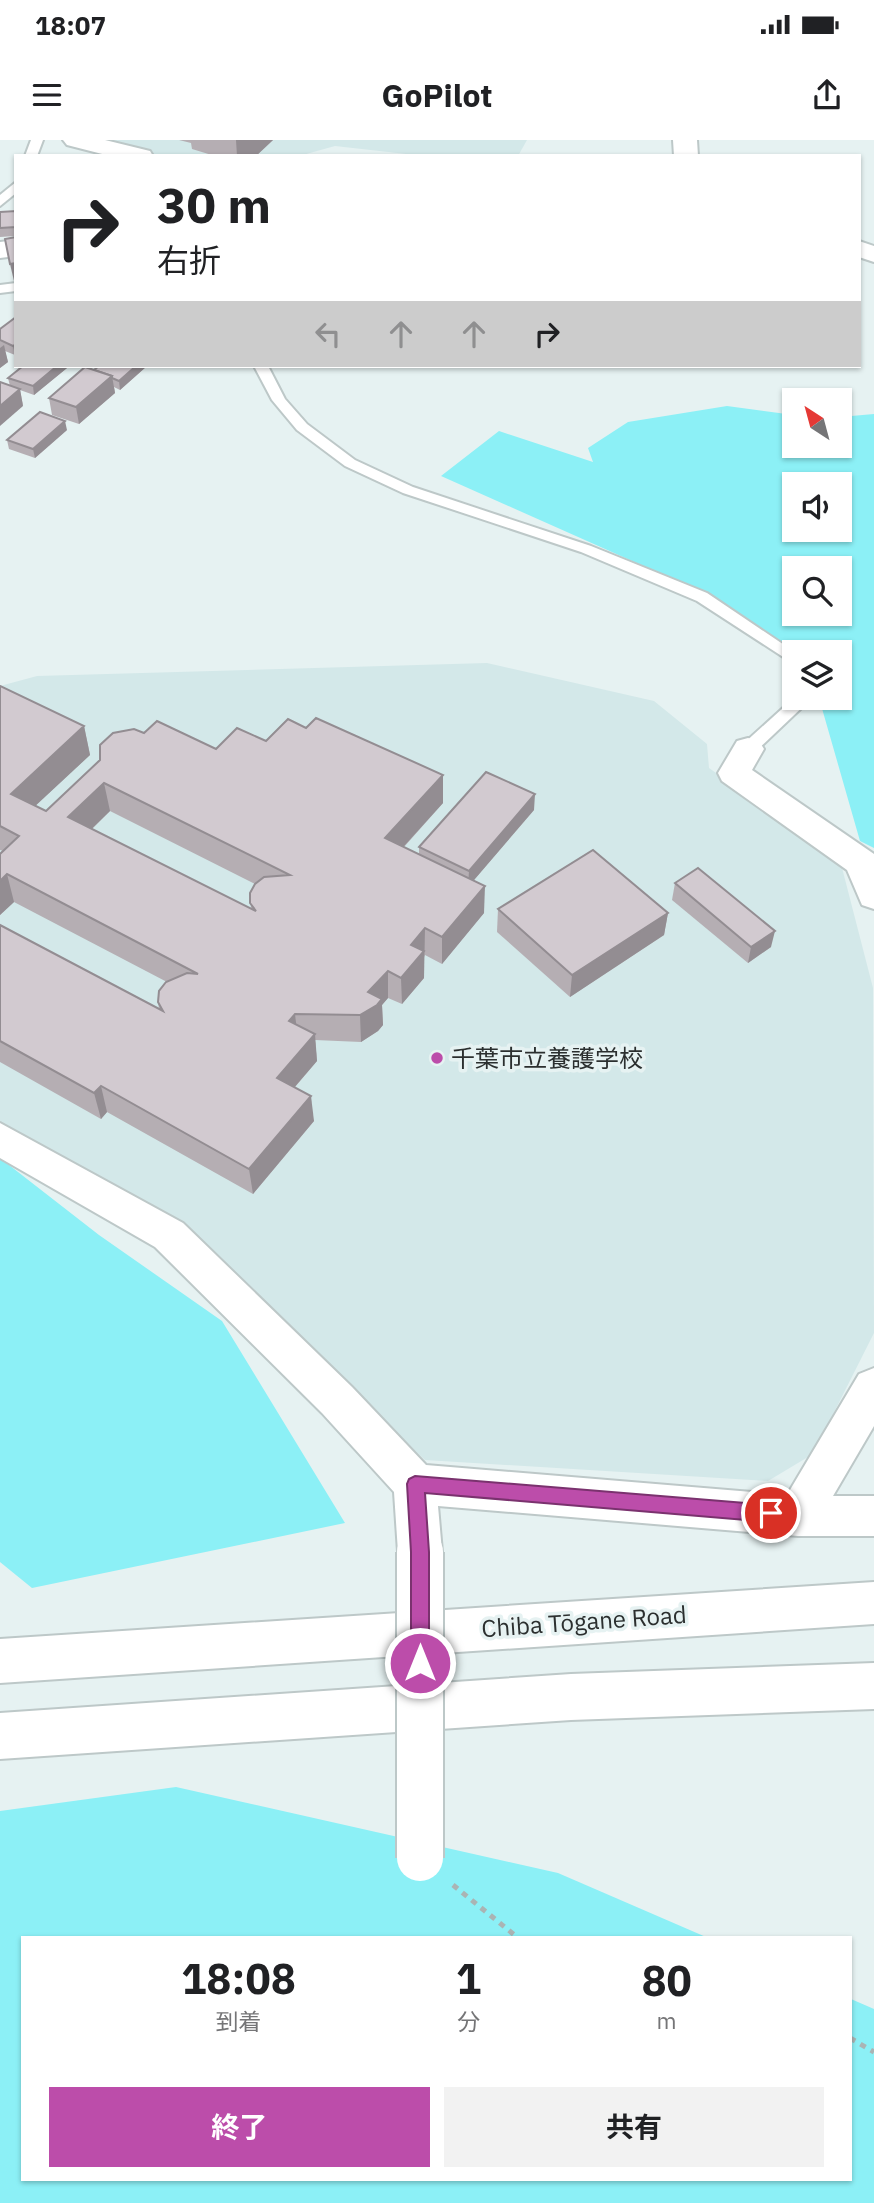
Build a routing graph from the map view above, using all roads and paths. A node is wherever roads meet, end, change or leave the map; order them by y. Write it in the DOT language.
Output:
graph roads {
  1 [pos="75,140"];
  2 [pos="133,154"];
  3 [pos="14,188"];
  4 [pos="0,202"];
  5 [pos="262,368"];
  6 [pos="782,651"];
  7 [pos="791,710"];
  8 [pos="748,749"];
  9 [pos="874,896"];
  10 [pos="0,1139"];
  11 [pos="874,1387"];
  12 [pos="415,1484"];
  13 [pos="798,1516"];
  14 [pos="874,1516"];
  15 [pos="874,1603"];
  16 [pos="0,1661"];
  17 [pos="874,1686"];
  18 [pos="0,1736"];
  19 [pos="420,1858"];
  20 [pos="516,1936"];
  21 [pos="852,2039"];
  22 [pos="874,2052"];
  1 -- 2 [label="main road"];
  3 -- 4 [label="lane"];
  5 -- 6 [label="lane"];
  7 -- 8 [label="lane"];
  8 -- 9 [label="main road"];
  10 -- 12 [label="main road"];
  11 -- 13 [label="main road"];
  12 -- 13 [label="main road"];
  12 -- 19 [label="main road, bridge"];
  13 -- 14 [label="main road"];
  15 -- 16 [label="main road, Chiba Tōgane Road"];
  17 -- 18 [label="main road"];
  19 -- 20 [label="path"];
  21 -- 22 [label="path"];
}
